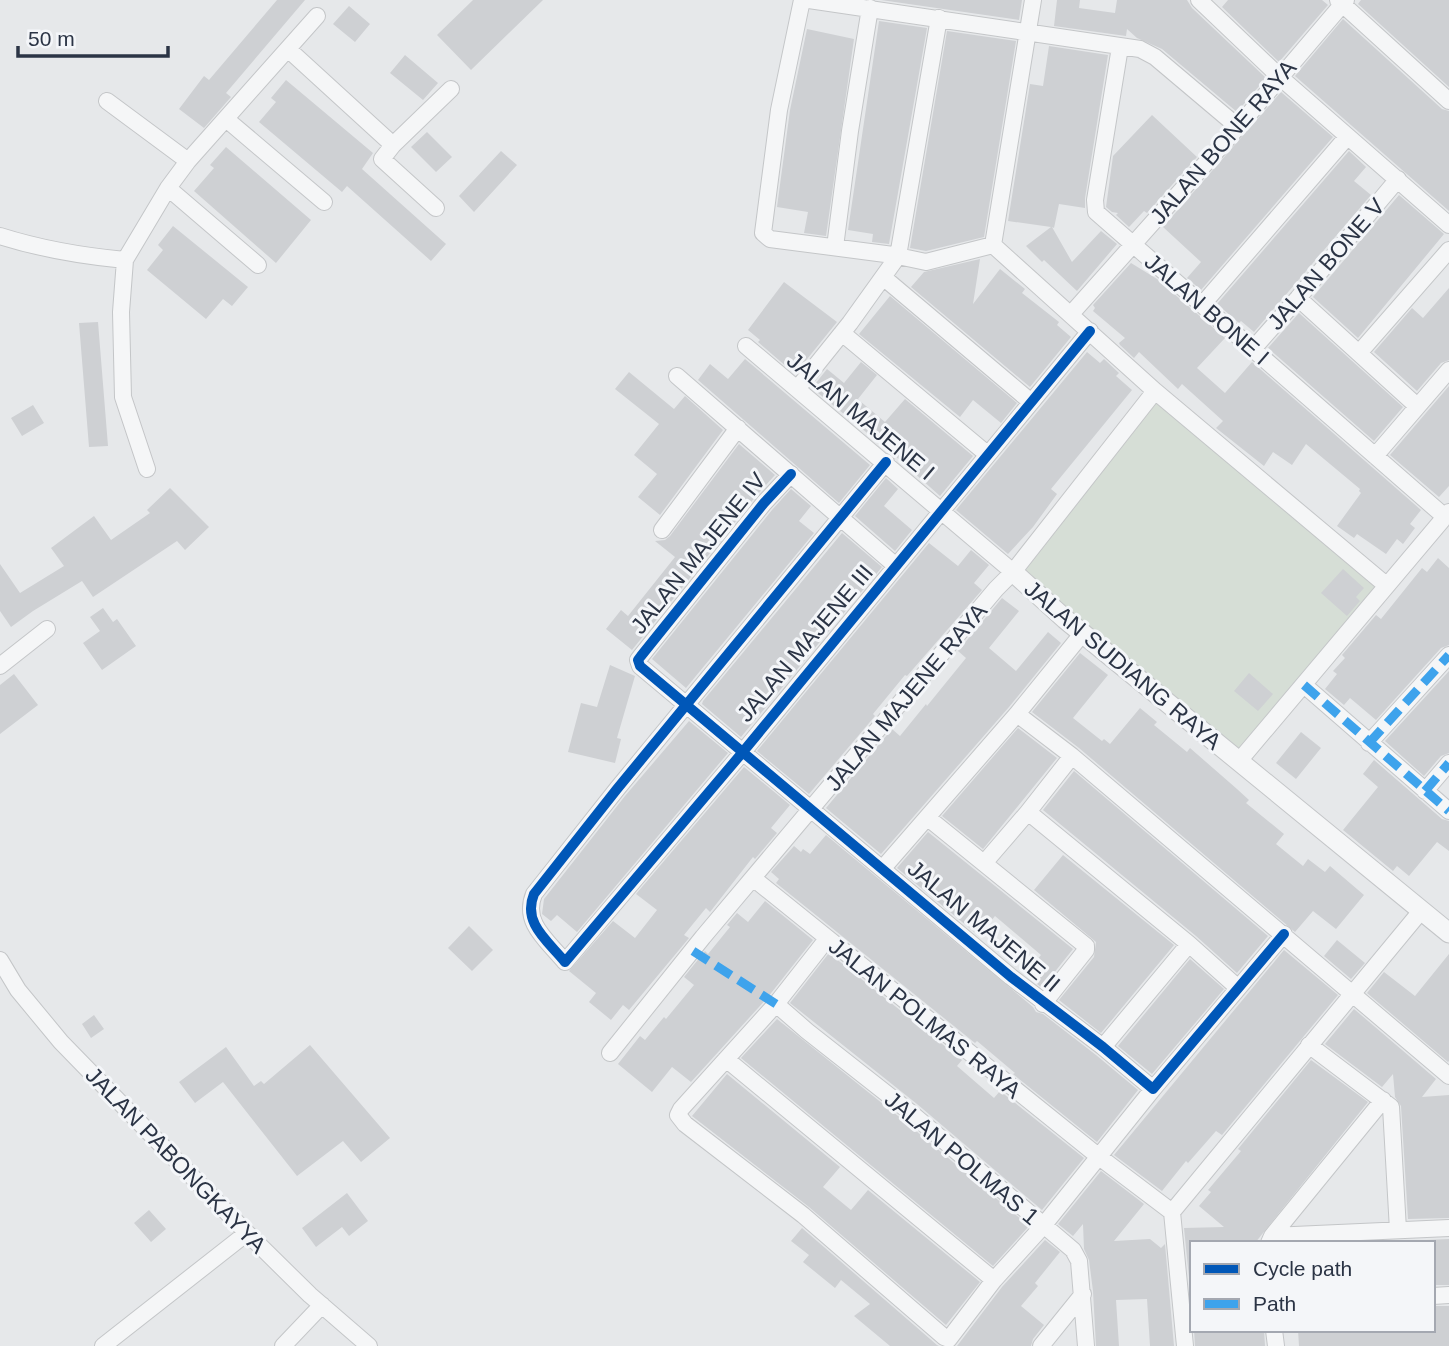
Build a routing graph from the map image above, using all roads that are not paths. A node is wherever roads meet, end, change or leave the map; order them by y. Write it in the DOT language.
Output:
graph roads {
  1 [pos="803,0"];
  2 [pos="809,0"];
  3 [pos="1033,0"];
  4 [pos="1199,0"];
  5 [pos="1342,2"];
  6 [pos="870,8"];
  7 [pos="317,16"];
  8 [pos="939,18"];
  9 [pos="1026,32"];
  10 [pos="1120,47"];
  11 [pos="289,50"];
  12 [pos="1281,78"];
  13 [pos="451,89"];
  14 [pos="107,101"];
  15 [pos="1449,101"];
  16 [pos="226,119"];
  17 [pos="1238,127"];
  18 [pos="1347,137"];
  19 [pos="393,145"];
  20 [pos="188,161"];
  21 [pos="1398,179"];
  22 [pos="168,188"];
  23 [pos="324,202"];
  24 [pos="436,208"];
  25 [pos="1449,225"];
  26 [pos="0,236"];
  27 [pos="993,245"];
  28 [pos="1133,245"];
  29 [pos="835,247"];
  30 [pos="1449,250"];
  31 [pos="898,256"];
  32 [pos="125,260"];
  33 [pos="258,265"];
  34 [pos="883,278"];
  35 [pos="1298,299"];
  36 [pos="1202,305"];
  37 [pos="1071,314"];
  38 [pos="846,328"];
  39 [pos="1090,331"];
  40 [pos="746,346"];
  41 [pos="1252,349"];
  42 [pos="1359,353"];
  43 [pos="1449,370"];
  44 [pos="677,376"];
  45 [pos="797,389"];
  46 [pos="1155,391"];
  47 [pos="1030,401"];
  48 [pos="1417,406"];
  49 [pos="738,428"];
  50 [pos="987,454"];
  51 [pos="1375,456"];
  52 [pos="886,463"];
  53 [pos="147,469"];
  54 [pos="791,474"];
  55 [pos="942,512"];
  56 [pos="1447,514"];
  57 [pos="843,518"];
  58 [pos="662,530"];
  59 [pos="896,566"];
  60 [pos="1013,572"];
  61 [pos="1387,585"];
  62 [pos="47,629"];
  63 [pos="1082,634"];
  64 [pos="1449,655"];
  65 [pos="638,660"];
  66 [pos="0,666"];
  67 [pos="1304,684"];
  68 [pos="687,705"];
  69 [pos="1017,714"];
  70 [pos="1368,743"];
  71 [pos="742,753"];
  72 [pos="1072,756"];
  73 [pos="1239,761"];
  74 [pos="1449,763"];
  75 [pos="1425,791"];
  76 [pos="811,811"];
  77 [pos="1449,811"];
  78 [pos="1028,812"];
  79 [pos="928,818"];
  80 [pos="985,862"];
  81 [pos="883,868"];
  82 [pos="753,878"];
  83 [pos="1421,911"];
  84 [pos="1449,933"];
  85 [pos="1284,934"];
  86 [pos="827,939"];
  87 [pos="1189,944"];
  88 [pos="0,960"];
  89 [pos="1237,987"];
  90 [pos="1352,992"];
  91 [pos="776,1004"];
  92 [pos="1043,1004"];
  93 [pos="1309,1045"];
  94 [pos="1103,1047"];
  95 [pos="610,1053"];
  96 [pos="726,1059"];
  97 [pos="1449,1076"];
  98 [pos="1153,1089"];
  99 [pos="1383,1100"];
  100 [pos="1098,1156"];
  101 [pos="1172,1212"];
  102 [pos="1043,1226"];
  103 [pos="1449,1228"];
  104 [pos="1398,1230"];
  105 [pos="247,1233"];
  106 [pos="1270,1239"];
  107 [pos="995,1280"];
  108 [pos="1083,1294"];
  109 [pos="322,1305"];
  110 [pos="1187,1310"];
  111 [pos="103,1346"];
  112 [pos="283,1346"];
  113 [pos="369,1346"];
  114 [pos="1041,1346"];
  115 [pos="1086,1346"];
  116 [pos="1185,1346"];
  1 -- 29 [label="street"];
  2 -- 6 [label="street"];
  3 -- 9 [label="street"];
  4 -- 12 [label="street"];
  5 -- 12 [label="street, JALAN BONE RAYA"];
  5 -- 15 [label="street"];
  6 -- 8 [label="street"];
  6 -- 29 [label="street"];
  7 -- 11 [label="street"];
  8 -- 9 [label="street"];
  8 -- 31 [label="street"];
  9 -- 10 [label="street"];
  9 -- 27 [label="street"];
  10 -- 17 [label="street"];
  10 -- 28 [label="street, JALAN BONE I"];
  11 -- 16 [label="street"];
  11 -- 19 [label="street"];
  12 -- 17 [label="street, JALAN BONE RAYA"];
  12 -- 18 [label="street"];
  13 -- 19 [label="street"];
  14 -- 20 [label="street"];
  16 -- 20 [label="street"];
  16 -- 23 [label="street"];
  17 -- 28 [label="street, JALAN BONE RAYA"];
  18 -- 21 [label="street"];
  18 -- 36 [label="street"];
  19 -- 24 [label="street"];
  20 -- 22 [label="street"];
  21 -- 25 [label="street"];
  21 -- 35 [label="street, JALAN BONE V"];
  22 -- 32 [label="street"];
  22 -- 33 [label="street"];
  26 -- 32 [label="street"];
  27 -- 31 [label="street"];
  27 -- 37 [label="street"];
  28 -- 36 [label="street, JALAN BONE I"];
  28 -- 37 [label="street, JALAN BONE RAYA"];
  29 -- 31 [label="street"];
  30 -- 42 [label="street"];
  31 -- 34 [label="street, JALAN MAJENE I"];
  32 -- 53 [label="street"];
  34 -- 38 [label="street, JALAN MAJENE I"];
  34 -- 47 [label="street"];
  35 -- 41 [label="street, JALAN BONE V"];
  35 -- 42 [label="street"];
  36 -- 41 [label="street, JALAN BONE I"];
  37 -- 39 [label="street"];
  38 -- 45 [label="street, JALAN MAJENE I"];
  38 -- 50 [label="street"];
  39 -- 46 [label="street"];
  39 -- 47 [label="street, JALAN MAJENE III"];
  40 -- 45 [label="street, JALAN MAJENE I"];
  41 -- 51 [label="street, JALAN BONE I"];
  42 -- 48 [label="street"];
  43 -- 48 [label="street"];
  44 -- 49 [label="street"];
  45 -- 52 [label="street, JALAN MAJENE I"];
  46 -- 60 [label="street, JALAN SUDIANG RAYA"];
  46 -- 61 [label="street"];
  47 -- 50 [label="street, JALAN MAJENE III"];
  48 -- 51 [label="street"];
  49 -- 54 [label="street"];
  49 -- 58 [label="street"];
  50 -- 55 [label="street, JALAN MAJENE III"];
  51 -- 56 [label="street, JALAN BONE I"];
  52 -- 55 [label="street, JALAN MAJENE I"];
  52 -- 57 [label="street"];
  54 -- 57 [label="street"];
  54 -- 65 [label="street, JALAN MAJENE IV"];
  55 -- 59 [label="street, JALAN MAJENE III"];
  55 -- 60 [label="street, JALAN MAJENE I"];
  56 -- 61 [label="street"];
  57 -- 59 [label="street"];
  57 -- 68 [label="street"];
  59 -- 71 [label="street, JALAN MAJENE III"];
  60 -- 63 [label="street, JALAN SUDIANG RAYA"];
  60 -- 76 [label="street, JALAN MAJENE RAYA"];
  61 -- 67 [label="street"];
  62 -- 66 [label="street"];
  63 -- 69 [label="street"];
  63 -- 73 [label="street, JALAN SUDIANG RAYA"];
  64 -- 70 [label="street"];
  65 -- 68 [label="street, JALAN MAJENE II"];
  67 -- 70 [label="street"];
  67 -- 73 [label="street"];
  68 -- 71 [label="street, JALAN MAJENE II"];
  68 -- 71 [label="street, JALAN MAJENE III"];
  69 -- 72 [label="street"];
  69 -- 79 [label="street"];
  70 -- 75 [label="street"];
  71 -- 76 [label="street, JALAN MAJENE II"];
  72 -- 78 [label="street"];
  72 -- 85 [label="street"];
  73 -- 83 [label="street, JALAN SUDIANG RAYA"];
  74 -- 75 [label="street"];
  75 -- 77 [label="street"];
  76 -- 81 [label="street, JALAN MAJENE II"];
  76 -- 82 [label="street, JALAN MAJENE RAYA"];
  78 -- 80 [label="street"];
  78 -- 87 [label="street"];
  79 -- 80 [label="street"];
  79 -- 81 [label="street"];
  80 -- 92 [label="street"];
  81 -- 92 [label="street, JALAN MAJENE II"];
  82 -- 86 [label="street, JALAN POLMAS RAYA"];
  82 -- 95 [label="street, JALAN MAJENE RAYA"];
  83 -- 84 [label="street, JALAN SUDIANG RAYA"];
  83 -- 90 [label="street"];
  85 -- 89 [label="street"];
  85 -- 90 [label="street"];
  86 -- 91 [label="street"];
  86 -- 100 [label="street, JALAN POLMAS RAYA"];
  87 -- 89 [label="street"];
  87 -- 94 [label="street"];
  88 -- 105 [label="street, JALAN PABONGKAYYA"];
  89 -- 98 [label="street"];
  90 -- 93 [label="street"];
  90 -- 97 [label="street"];
  91 -- 96 [label="street"];
  91 -- 102 [label="street, JALAN POLMAS 1"];
  92 -- 94 [label="street, JALAN MAJENE II"];
  93 -- 99 [label="street"];
  93 -- 101 [label="street"];
  94 -- 98 [label="street, JALAN MAJENE II"];
  96 -- 107 [label="street"];
  96 -- 107 [label="street"];
  98 -- 100 [label="street"];
  99 -- 104 [label="street"];
  99 -- 106 [label="street"];
  100 -- 101 [label="street, JALAN POLMAS RAYA"];
  100 -- 102 [label="street"];
  101 -- 110 [label="street"];
  102 -- 107 [label="street"];
  102 -- 108 [label="street, JALAN POLMAS 1"];
  103 -- 104 [label="street"];
  104 -- 106 [label="street"];
  105 -- 109 [label="street, JALAN PABONGKAYYA"];
  105 -- 111 [label="street"];
  108 -- 114 [label="street"];
  108 -- 115 [label="street, JALAN POLMAS 1"];
  109 -- 112 [label="street"];
  109 -- 113 [label="street, JALAN PABONGKAYYA"];
  110 -- 116 [label="street"];
}
